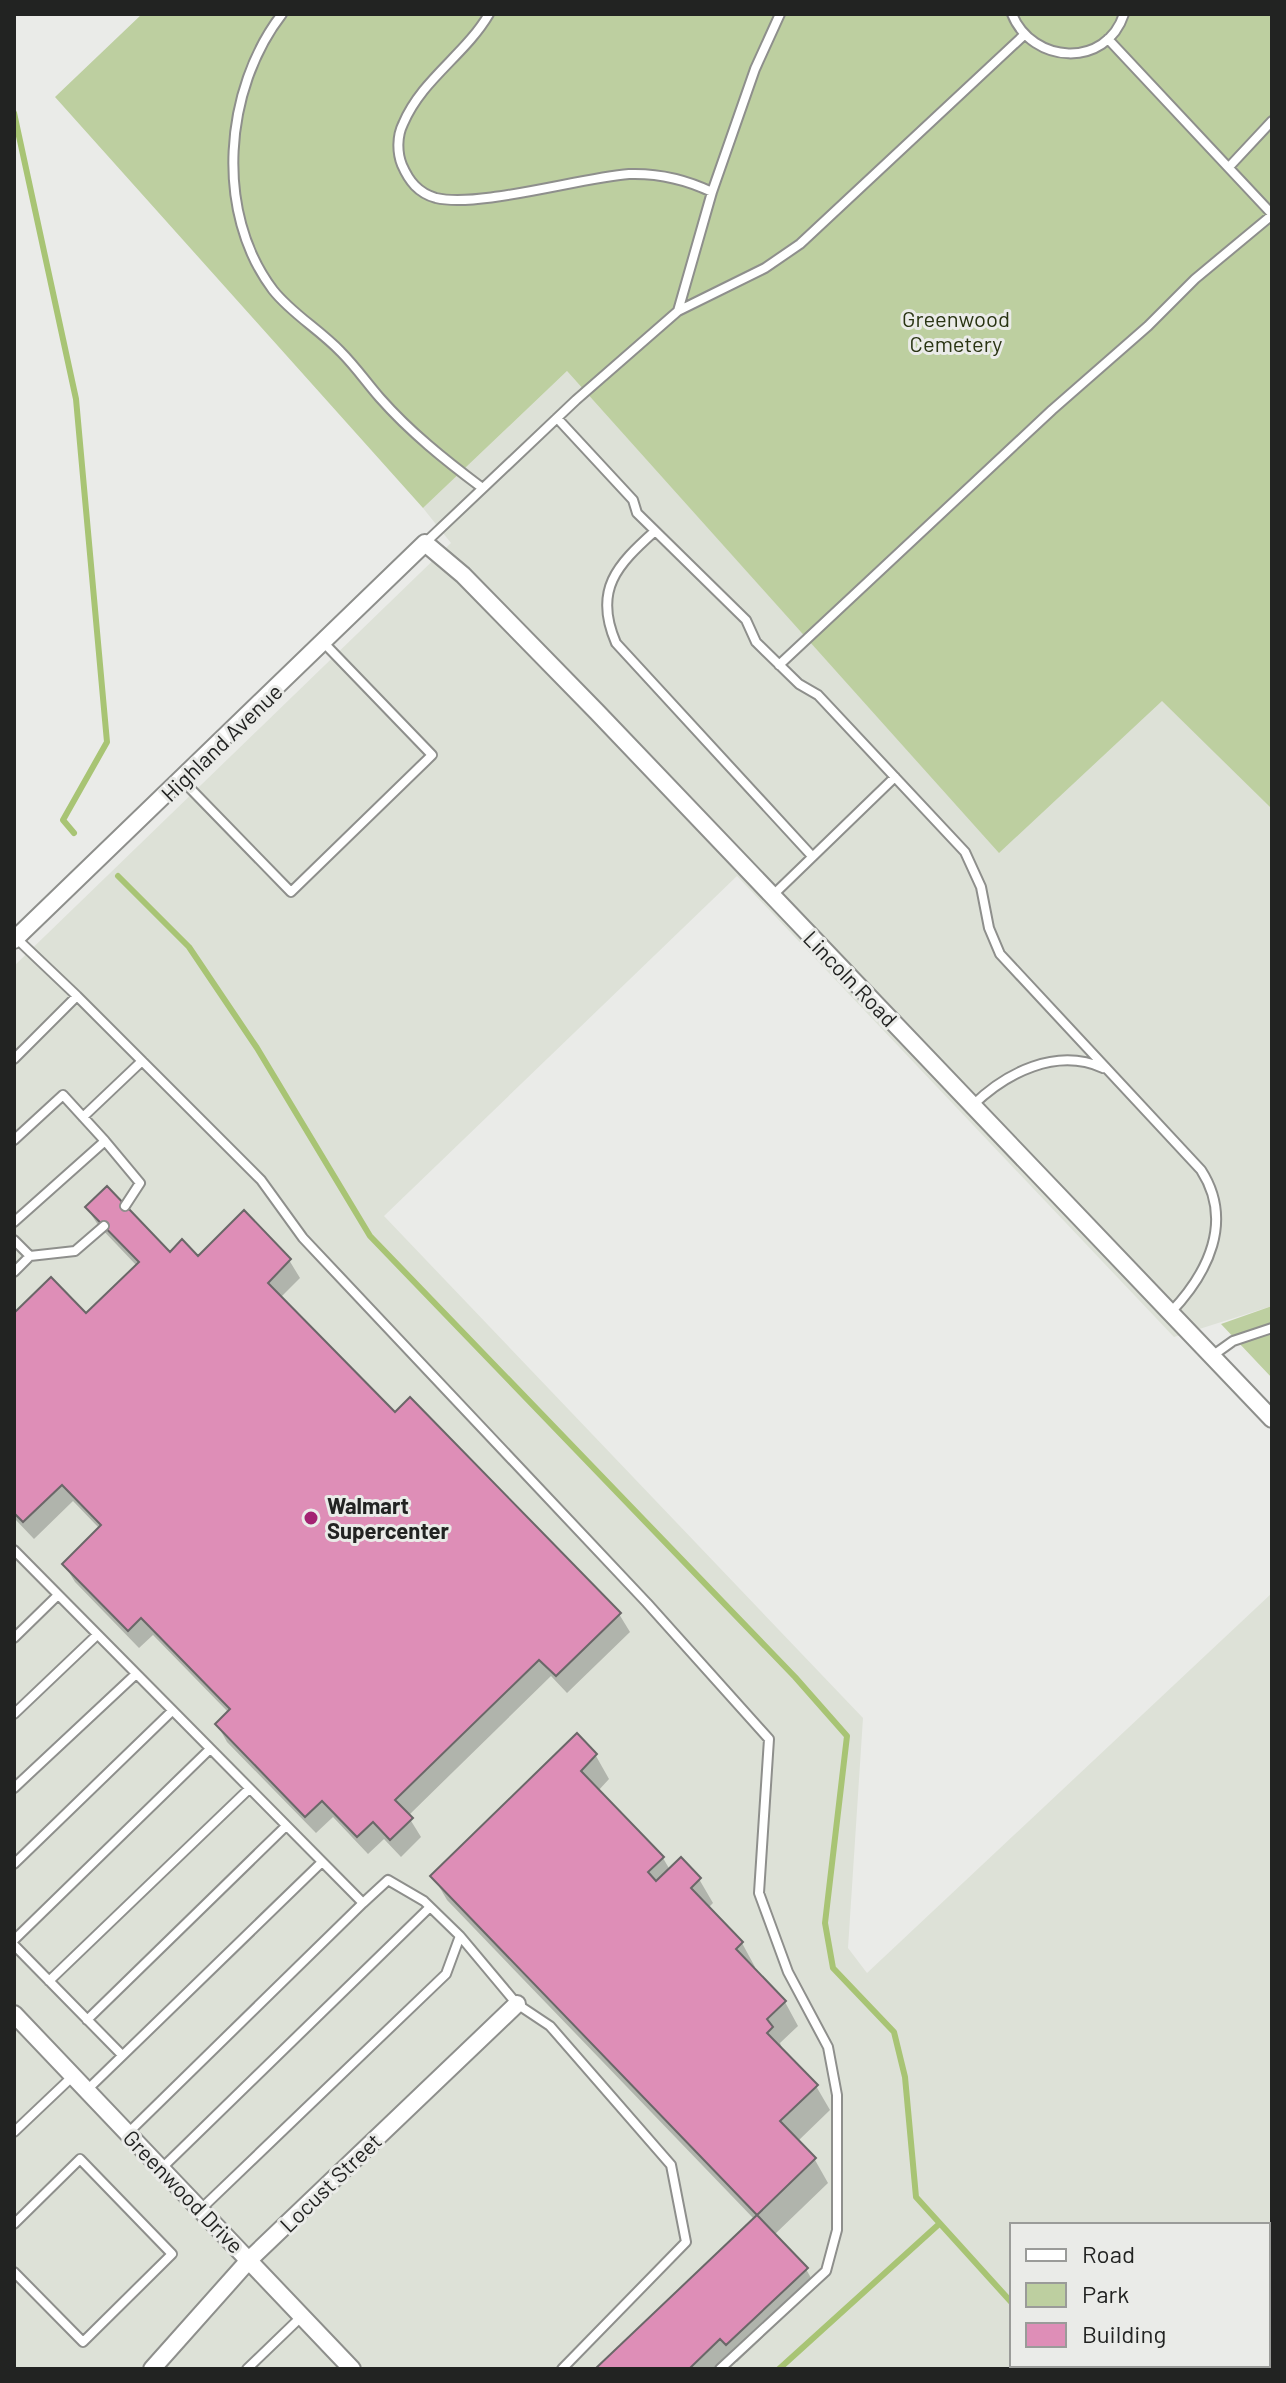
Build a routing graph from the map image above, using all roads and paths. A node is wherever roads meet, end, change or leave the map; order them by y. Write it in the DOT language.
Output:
graph roads {
  1 [pos="282,14"];
  2 [pos="489,14"];
  3 [pos="780,14"];
  4 [pos="1012,14"];
  5 [pos="1124,14"];
  6 [pos="1024,35"];
  7 [pos="1108,39"];
  8 [pos="1272,121"];
  9 [pos="1229,167"];
  10 [pos="712,192"];
  11 [pos="1272,214"];
  12 [pos="678,311"];
  13 [pos="557,418"];
  14 [pos="481,487"];
  15 [pos="655,531"];
  16 [pos="425,543"];
  17 [pos="323,642"];
  18 [pos="779,665"];
  19 [pos="895,777"];
  20 [pos="182,780"];
  21 [pos="811,855"];
  22 [pos="772,896"];
  23 [pos="15,939"];
  24 [pos="77,996"];
  25 [pos="14,1059"];
  26 [pos="142,1061"];
  27 [pos="1107,1070"];
  28 [pos="973,1105"];
  29 [pos="83,1117"];
  30 [pos="14,1140"];
  31 [pos="105,1141"];
  32 [pos="125,1206"];
  33 [pos="14,1222"];
  34 [pos="104,1226"];
  35 [pos="14,1240"];
  36 [pos="30,1256"];
  37 [pos="14,1272"];
  38 [pos="1171,1312"];
  39 [pos="1272,1328"];
  40 [pos="1212,1356"];
  41 [pos="1272,1419"];
  42 [pos="14,1550"];
  43 [pos="22,1557"];
  44 [pos="14,1565"];
  45 [pos="58,1595"];
  46 [pos="97,1635"];
  47 [pos="14,1638"];
  48 [pos="136,1674"];
  49 [pos="172,1711"];
  50 [pos="14,1714"];
  51 [pos="210,1749"];
  52 [pos="14,1788"];
  53 [pos="249,1789"];
  54 [pos="286,1826"];
  55 [pos="322,1862"];
  56 [pos="14,1864"];
  57 [pos="363,1903"];
  58 [pos="430,1907"];
  59 [pos="460,1936"];
  60 [pos="14,1943"];
  61 [pos="49,1981"];
  62 [pos="517,2004"];
  63 [pos="14,2014"];
  64 [pos="87,2020"];
  65 [pos="122,2055"];
  66 [pos="73,2076"];
  67 [pos="87,2090"];
  68 [pos="14,2132"];
  69 [pos="128,2133"];
  70 [pos="162,2168"];
  71 [pos="201,2209"];
  72 [pos="14,2224"];
  73 [pos="250,2259"];
  74 [pos="14,2272"];
  75 [pos="303,2316"];
  76 [pos="152,2369"];
  77 [pos="247,2369"];
  78 [pos="352,2369"];
  79 [pos="562,2369"];
  80 [pos="720,2369"];
  1 -- 14 [label="lane"];
  2 -- 10 [label="lane"];
  3 -- 10 [label="lane"];
  4 -- 6 [label="lane"];
  5 -- 7 [label="lane"];
  6 -- 7 [label="lane"];
  6 -- 12 [label="lane"];
  7 -- 9 [label="lane"];
  8 -- 9 [label="lane"];
  9 -- 11 [label="lane"];
  10 -- 12 [label="lane"];
  11 -- 18 [label="lane"];
  12 -- 13 [label="lane"];
  13 -- 14 [label="lane"];
  13 -- 15 [label="lane"];
  14 -- 16 [label="lane"];
  15 -- 18 [label="lane"];
  15 -- 21 [label="lane"];
  16 -- 17 [label="street, Highland Avenue"];
  16 -- 22 [label="street, Lincoln Road"];
  17 -- 20 [label="street, Highland Avenue"];
  17 -- 20 [label="lane"];
  18 -- 19 [label="lane"];
  19 -- 21 [label="lane"];
  19 -- 27 [label="lane"];
  20 -- 23 [label="street, Highland Avenue"];
  21 -- 22 [label="lane"];
  22 -- 28 [label="street, Lincoln Road"];
  23 -- 24 [label="lane"];
  24 -- 25 [label="lane"];
  24 -- 26 [label="lane"];
  26 -- 29 [label="lane"];
  26 -- 80 [label="lane"];
  27 -- 28 [label="lane"];
  27 -- 38 [label="lane"];
  28 -- 38 [label="street, Lincoln Road"];
  29 -- 30 [label="lane"];
  29 -- 31 [label="lane"];
  31 -- 32 [label="lane"];
  31 -- 33 [label="lane"];
  34 -- 36 [label="lane"];
  35 -- 36 [label="lane"];
  36 -- 37 [label="lane"];
  38 -- 40 [label="street, Lincoln Road"];
  39 -- 40 [label="lane"];
  40 -- 41 [label="street, Lincoln Road"];
  42 -- 43 [label="lane"];
  43 -- 44 [label="lane"];
  43 -- 45 [label="lane"];
  45 -- 46 [label="lane"];
  45 -- 47 [label="lane"];
  46 -- 48 [label="lane"];
  46 -- 50 [label="lane"];
  48 -- 49 [label="lane"];
  48 -- 52 [label="lane"];
  49 -- 51 [label="lane"];
  49 -- 56 [label="lane"];
  51 -- 53 [label="lane"];
  51 -- 60 [label="lane"];
  53 -- 54 [label="lane"];
  53 -- 61 [label="lane"];
  54 -- 55 [label="lane"];
  54 -- 64 [label="lane"];
  55 -- 57 [label="lane"];
  55 -- 65 [label="lane"];
  57 -- 58 [label="lane"];
  57 -- 69 [label="lane"];
  58 -- 59 [label="lane"];
  58 -- 70 [label="lane"];
  59 -- 62 [label="lane"];
  59 -- 71 [label="lane"];
  60 -- 61 [label="lane"];
  61 -- 64 [label="lane"];
  62 -- 73 [label="street, Locust Street"];
  62 -- 79 [label="lane"];
  63 -- 66 [label="street, Greenwood Drive"];
  64 -- 65 [label="lane"];
  65 -- 67 [label="lane"];
  66 -- 67 [label="street, Greenwood Drive"];
  66 -- 68 [label="lane"];
  67 -- 69 [label="street, Greenwood Drive"];
  69 -- 70 [label="street, Greenwood Drive"];
  70 -- 71 [label="street, Greenwood Drive"];
  71 -- 73 [label="street, Greenwood Drive"];
  72 -- 74 [label="lane"];
  73 -- 75 [label="street, Greenwood Drive"];
  73 -- 76 [label="street, Locust Street"];
  75 -- 77 [label="lane"];
  75 -- 78 [label="street, Greenwood Drive"];
}
